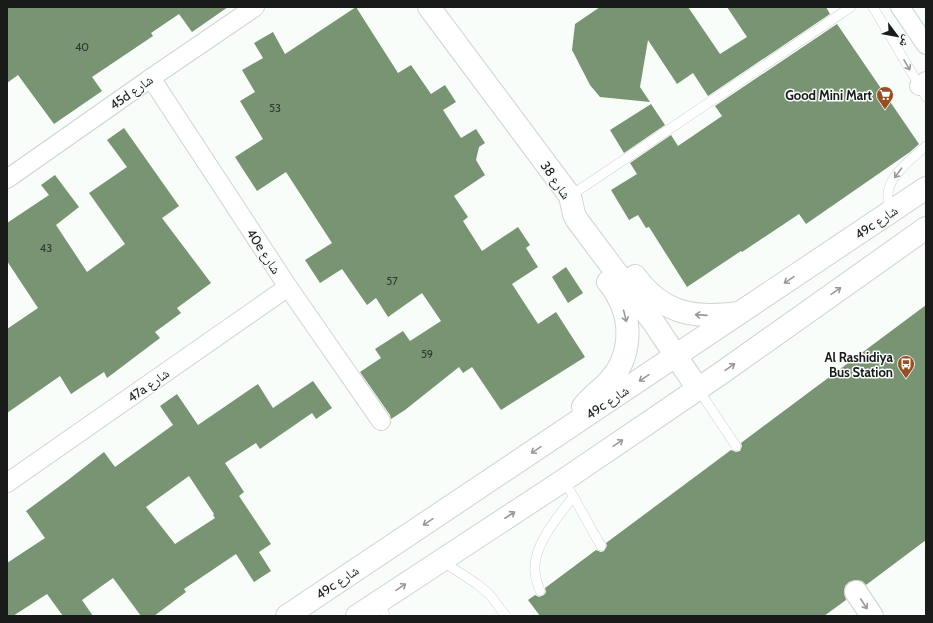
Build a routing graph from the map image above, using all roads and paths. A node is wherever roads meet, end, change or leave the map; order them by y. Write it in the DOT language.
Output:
graph roads {
  1 [pos="255,7"];
  2 [pos="429,7"];
  3 [pos="851,7"];
  4 [pos="873,7"];
  5 [pos="900,7"];
  6 [pos="926,45"];
  7 [pos="151,78"];
  8 [pos="924,88"];
  9 [pos="926,146"];
  10 [pos="7,179"];
  11 [pos="926,188"];
  12 [pos="570,196"];
  13 [pos="891,212"];
  14 [pos="926,228"];
  15 [pos="288,287"];
  16 [pos="740,313"];
  17 [pos="676,356"];
  18 [pos="698,389"];
  19 [pos="381,422"];
  20 [pos="570,427"];
  21 [pos="736,446"];
  22 [pos="7,483"];
  23 [pos="568,488"];
  24 [pos="601,546"];
  25 [pos="371,560"];
  26 [pos="441,561"];
  27 [pos="540,591"];
  28 [pos="856,592"];
  29 [pos="382,609"];
  30 [pos="287,616"];
  31 [pos="306,616"];
  32 [pos="357,616"];
  33 [pos="506,616"];
  34 [pos="872,616"];
  1 -- 7 [label="street, 45d شارع"];
  2 -- 12 [label="main road, شارع 38"];
  3 -- 12 [label="lane"];
  4 -- 8 [label="lane, one-way"];
  5 -- 6 [label="street"];
  7 -- 10 [label="street, 45d شارع"];
  7 -- 15 [label="street, 40e شارع"];
  9 -- 13 [label="lane, one-way"];
  11 -- 13 [label="main road, 49c شارع"];
  16 -- 12 [label="main road, one-way"];
  12 -- 17 [label="main road, شارع 38"];
  12 -- 20 [label="main road, one-way"];
  13 -- 16 [label="main road, 49c شارع, one-way"];
  18 -- 14 [label="main road, one-way"];
  15 -- 19 [label="street, 40e شارع"];
  15 -- 22 [label="street, 47a شارع"];
  16 -- 17 [label="main road, 49c شارع"];
  17 -- 18 [label="main road, شارع 38"];
  17 -- 20 [label="main road, 49c شارع, one-way"];
  18 -- 21 [label="lane"];
  23 -- 18 [label="main road, one-way"];
  20 -- 25 [label="main road, 49c شارع, one-way"];
  23 -- 24 [label="lane"];
  26 -- 23 [label="main road, one-way"];
  23 -- 27 [label="lane"];
  25 -- 30 [label="main road, 49c شارع"];
  25 -- 31 [label="main road"];
  29 -- 26 [label="main road, one-way"];
  26 -- 33 [label="lane"];
  28 -- 34 [label="main road, one-way"];
  29 -- 32 [label="main road"];
}
